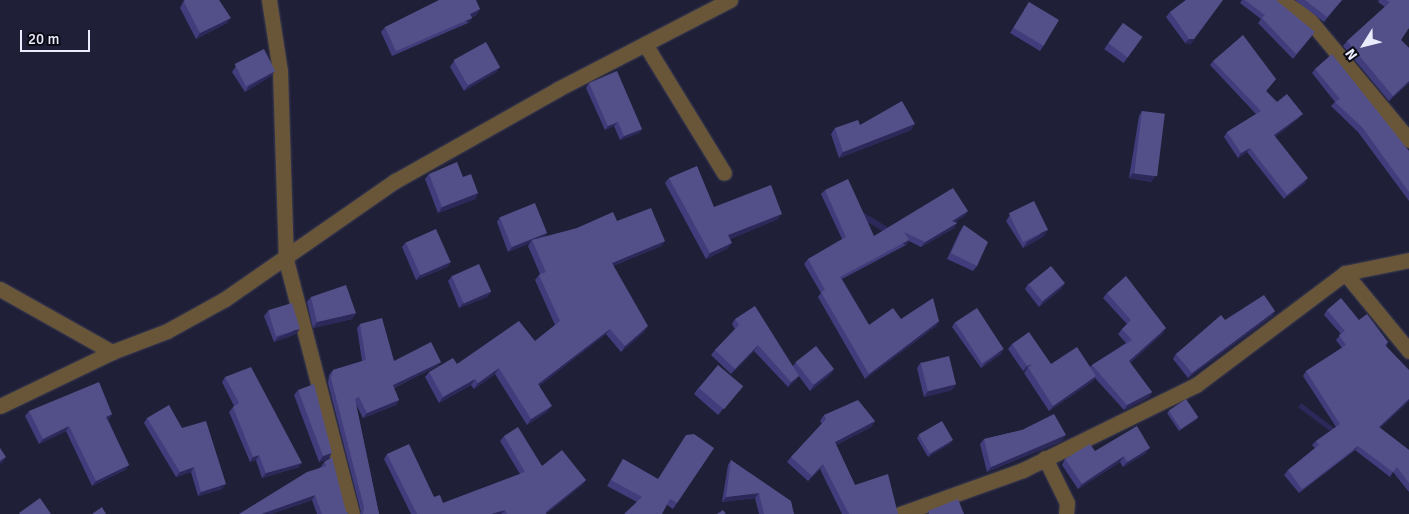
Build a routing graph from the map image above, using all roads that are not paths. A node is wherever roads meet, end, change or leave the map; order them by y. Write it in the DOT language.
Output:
graph roads {
  1 [pos="269,0"];
  2 [pos="730,0"];
  3 [pos="1280,0"];
  4 [pos="645,44"];
  5 [pos="1409,140"];
  6 [pos="724,173"];
  7 [pos="286,260"];
  8 [pos="1409,260"];
  9 [pos="1345,273"];
  10 [pos="0,289"];
  11 [pos="1409,351"];
  12 [pos="112,352"];
  13 [pos="0,406"];
  14 [pos="1045,458"];
  15 [pos="352,514"];
  16 [pos="900,514"];
  17 [pos="1066,514"];
  1 -- 7 [label="street"];
  2 -- 4 [label="street"];
  3 -- 5 [label="street"];
  4 -- 6 [label="street"];
  4 -- 7 [label="street"];
  7 -- 12 [label="street"];
  7 -- 15 [label="street"];
  8 -- 9 [label="street"];
  9 -- 11 [label="street"];
  9 -- 14 [label="street"];
  10 -- 12 [label="street"];
  12 -- 13 [label="street"];
  14 -- 16 [label="street"];
  14 -- 17 [label="street"];
}
